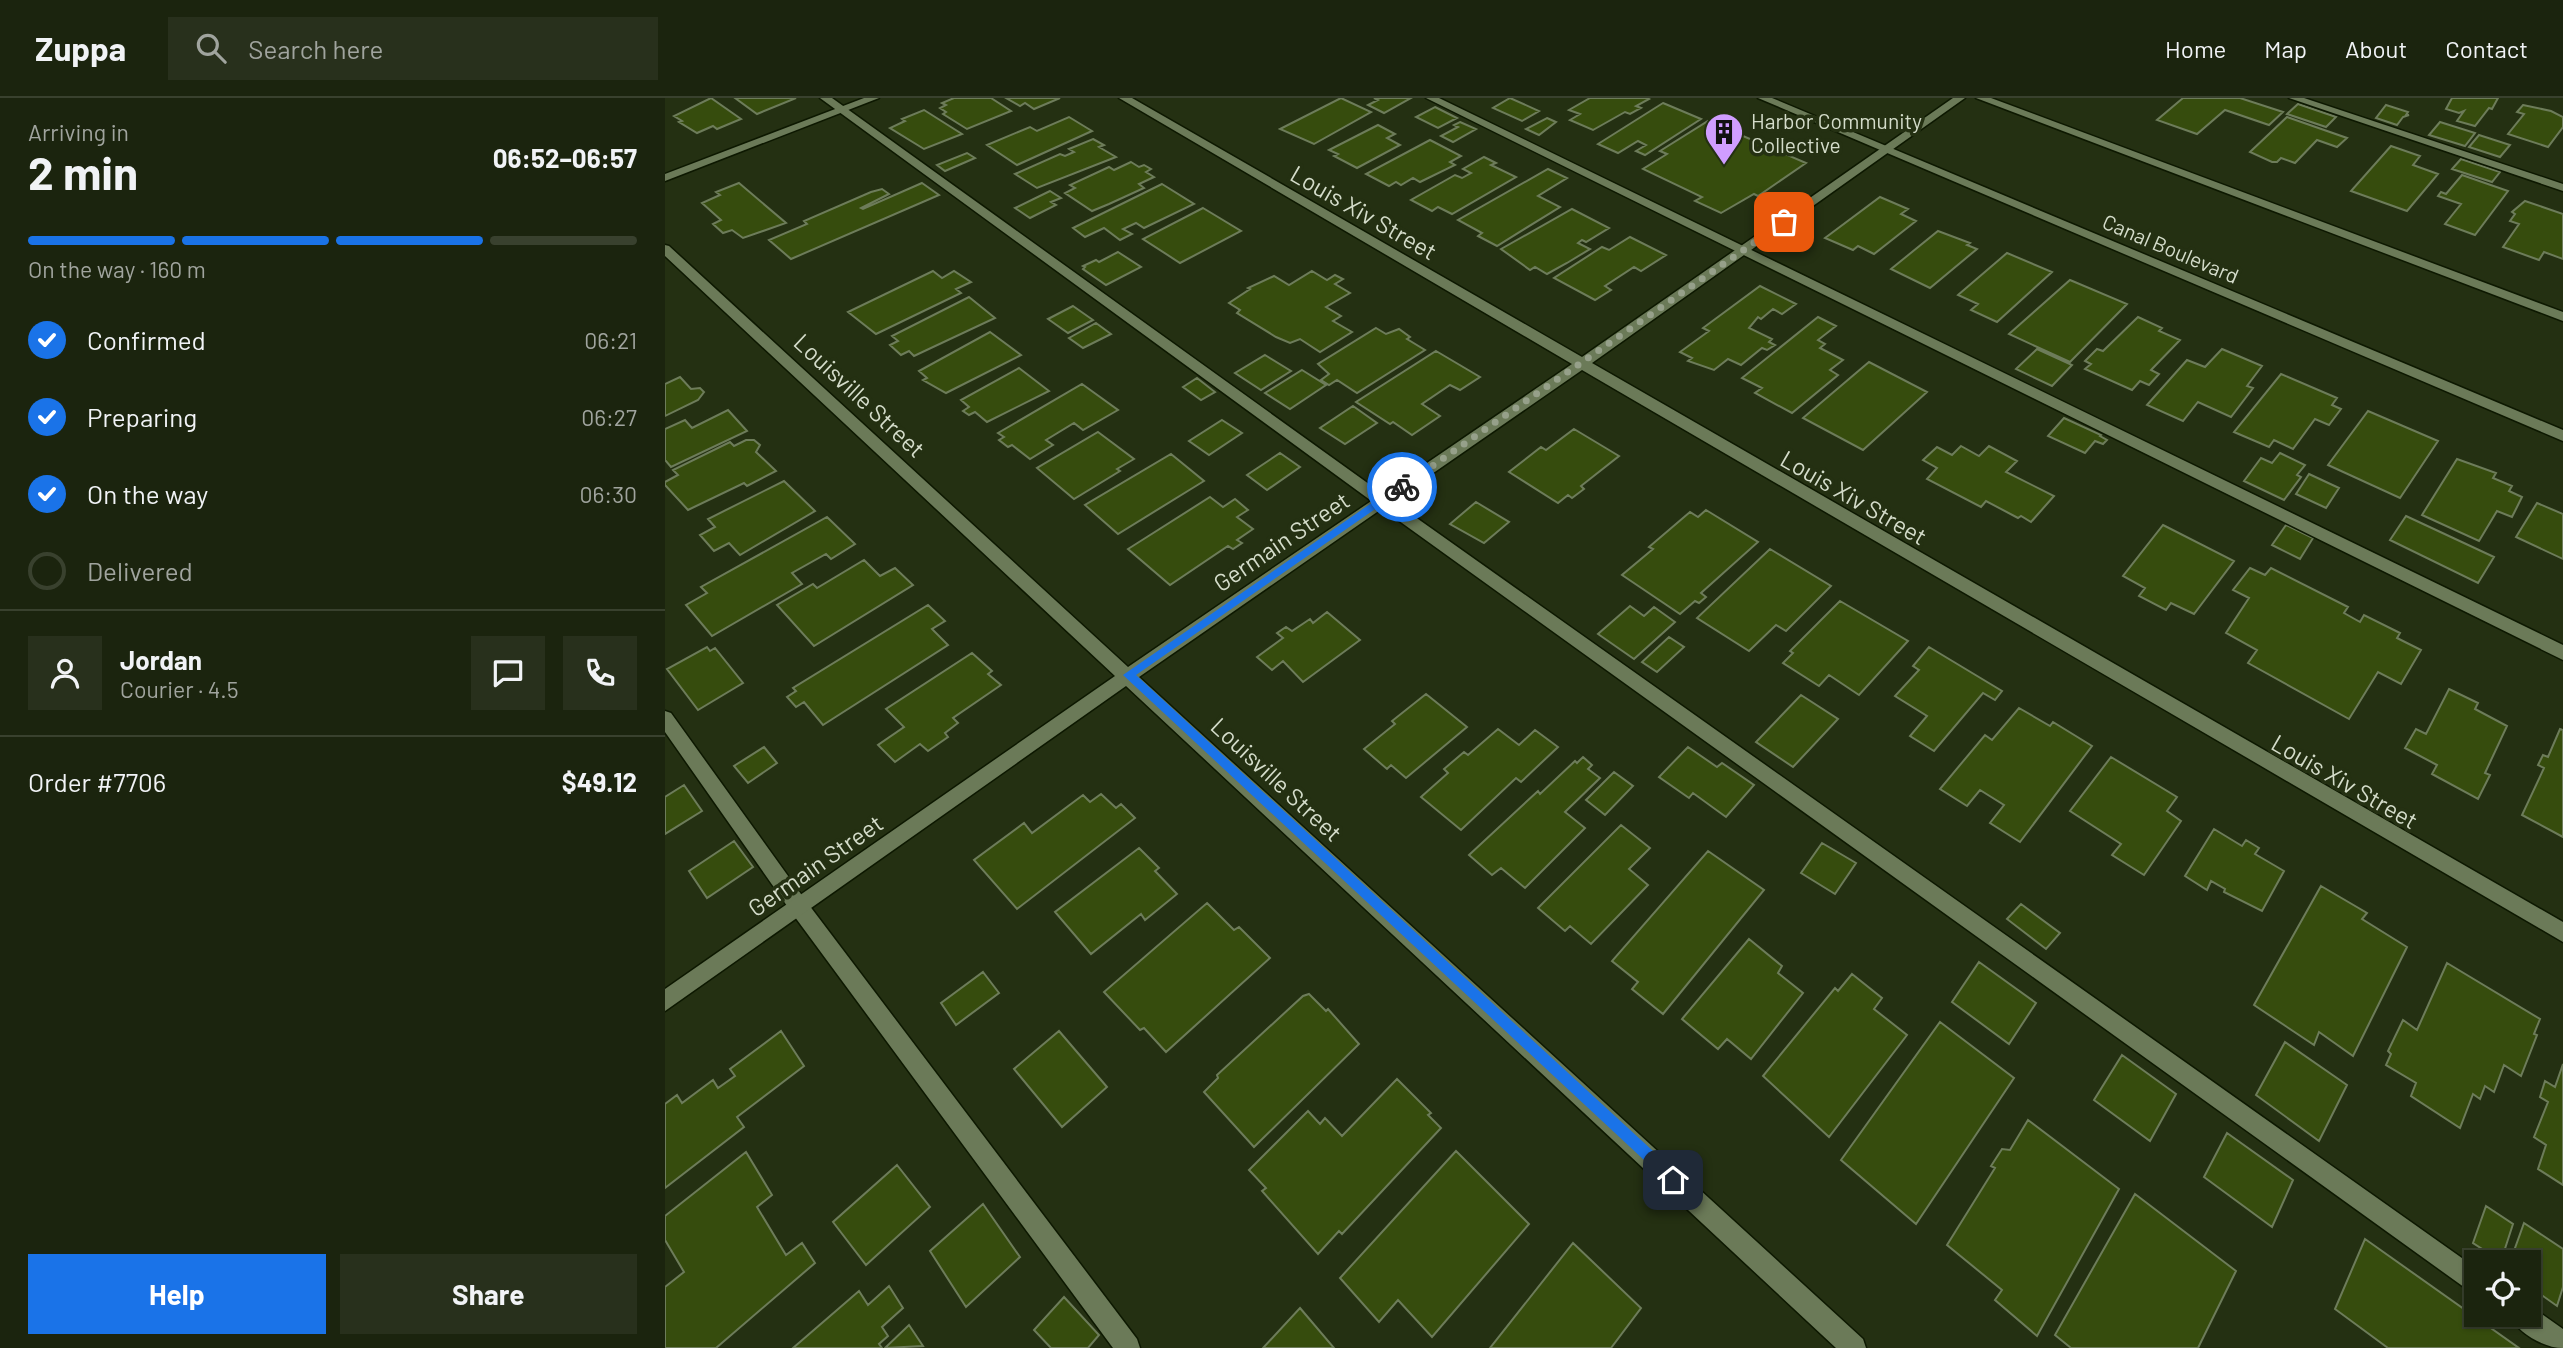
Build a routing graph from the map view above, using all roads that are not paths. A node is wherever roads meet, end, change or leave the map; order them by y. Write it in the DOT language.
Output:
graph roads {
  1 [pos="825,98"];
  2 [pos="874,98"];
  3 [pos="1124,98"];
  4 [pos="1430,98"];
  5 [pos="1763,98"];
  6 [pos="1959,98"];
  7 [pos="1982,98"];
  8 [pos="2294,98"];
  9 [pos="842,110"];
  10 [pos="1888,149"];
  11 [pos="665,178"];
  12 [pos="2563,188"];
  13 [pos="665,249"];
  14 [pos="1742,251"];
  15 [pos="2563,317"];
  16 [pos="1581,364"];
  17 [pos="2563,436"];
  18 [pos="1382,501"];
  19 [pos="2563,653"];
  20 [pos="1129,675"];
  21 [pos="665,718"];
  22 [pos="799,907"];
  23 [pos="2563,933"];
  24 [pos="665,1001"];
  25 [pos="2464,1273"];
  26 [pos="2539,1327"];
  27 [pos="2563,1344"];
  28 [pos="1128,1348"];
  29 [pos="1854,1348"];
  1 -- 9 [label="street"];
  2 -- 9 [label="street"];
  3 -- 16 [label="street, Louis Xiv Street"];
  4 -- 14 [label="street"];
  5 -- 10 [label="street, Canal Boulevard"];
  6 -- 10 [label="street, Germain Street"];
  7 -- 15 [label="street"];
  8 -- 12 [label="street"];
  9 -- 11 [label="street"];
  9 -- 18 [label="street"];
  10 -- 14 [label="street, Germain Street"];
  10 -- 17 [label="street, Canal Boulevard"];
  13 -- 20 [label="street, Louisville Street"];
  14 -- 16 [label="street, Germain Street"];
  14 -- 19 [label="street"];
  16 -- 18 [label="street, Germain Street"];
  16 -- 23 [label="street, Louis Xiv Street"];
  18 -- 20 [label="street, Germain Street"];
  18 -- 25 [label="street"];
  20 -- 22 [label="street, Germain Street"];
  20 -- 29 [label="street, Louisville Street"];
  21 -- 22 [label="street"];
  22 -- 24 [label="street, Germain Street"];
  22 -- 28 [label="street"];
  26 -- 27 [label="street"];
}
